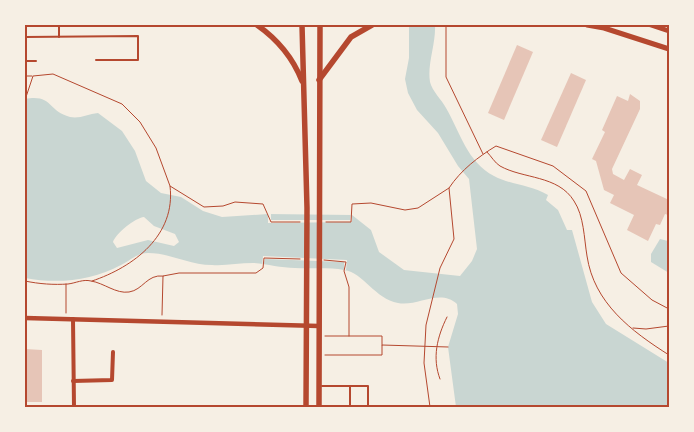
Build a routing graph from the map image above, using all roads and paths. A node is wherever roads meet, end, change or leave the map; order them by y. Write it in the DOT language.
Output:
graph roads {
  1 [pos="59,25"];
  2 [pos="257,25"];
  3 [pos="302,25"];
  4 [pos="320,25"];
  5 [pos="372,25"];
  6 [pos="446,25"];
  7 [pos="587,25"];
  8 [pos="651,25"];
  9 [pos="669,31"];
  10 [pos="25,37"];
  11 [pos="60,37"];
  12 [pos="669,49"];
  13 [pos="96,60"];
  14 [pos="25,61"];
  15 [pos="36,61"];
  16 [pos="25,76"];
  17 [pos="33,76"];
  18 [pos="320,80"];
  19 [pos="304,84"];
  20 [pos="25,98"];
  21 [pos="487,152"];
  22 [pos="483,154"];
  23 [pos="170,186"];
  24 [pos="449,188"];
  25 [pos="301,222"];
  26 [pos="320,222"];
  27 [pos="304,259"];
  28 [pos="324,260"];
  29 [pos="163,276"];
  30 [pos="25,281"];
  31 [pos="92,281"];
  32 [pos="66,284"];
  33 [pos="669,309"];
  34 [pos="447,317"];
  35 [pos="25,318"];
  36 [pos="66,318"];
  37 [pos="73,319"];
  38 [pos="162,321"];
  39 [pos="306,326"];
  40 [pos="319,326"];
  41 [pos="669,326"];
  42 [pos="631,328"];
  43 [pos="319,336"];
  44 [pos="349,336"];
  45 [pos="382,345"];
  46 [pos="425,346"];
  47 [pos="437,346"];
  48 [pos="448,347"];
  49 [pos="113,352"];
  50 [pos="319,355"];
  51 [pos="669,355"];
  52 [pos="440,380"];
  53 [pos="73,381"];
  54 [pos="319,386"];
  55 [pos="350,386"];
  56 [pos="74,407"];
  57 [pos="306,407"];
  58 [pos="319,407"];
  59 [pos="350,407"];
  60 [pos="368,407"];
  61 [pos="430,407"];
  1 -- 11 [label="lane"];
  2 -- 19 [label="main road"];
  3 -- 19 [label="main road"];
  4 -- 18 [label="main road"];
  5 -- 18 [label="main road"];
  6 -- 22 [label="path"];
  7 -- 12 [label="main road"];
  8 -- 9 [label="main road"];
  10 -- 11 [label="lane"];
  11 -- 13 [label="lane"];
  14 -- 15 [label="lane"];
  16 -- 17 [label="path"];
  17 -- 20 [label="path"];
  17 -- 23 [label="path"];
  18 -- 40 [label="main road"];
  19 -- 39 [label="main road"];
  21 -- 22 [label="path"];
  21 -- 33 [label="path"];
  21 -- 42 [label="path"];
  22 -- 24 [label="path"];
  23 -- 25 [label="path"];
  23 -- 31 [label="path"];
  24 -- 26 [label="path"];
  24 -- 46 [label="path"];
  27 -- 29 [label="path"];
  28 -- 44 [label="path"];
  29 -- 31 [label="path"];
  29 -- 38 [label="path"];
  30 -- 32 [label="path"];
  31 -- 32 [label="path"];
  32 -- 36 [label="path"];
  34 -- 47 [label="path"];
  35 -- 36 [label="street"];
  36 -- 37 [label="street"];
  37 -- 38 [label="street"];
  37 -- 53 [label="street"];
  38 -- 39 [label="street"];
  39 -- 40 [label="street"];
  39 -- 57 [label="main road"];
  40 -- 43 [label="main road"];
  41 -- 42 [label="path"];
  42 -- 51 [label="path"];
  43 -- 44 [label="path"];
  43 -- 50 [label="main road"];
  44 -- 45 [label="path"];
  45 -- 46 [label="path"];
  45 -- 50 [label="path"];
  46 -- 47 [label="path"];
  46 -- 61 [label="path"];
  47 -- 48 [label="path"];
  47 -- 52 [label="path"];
  49 -- 53 [label="street"];
  50 -- 54 [label="main road"];
  53 -- 56 [label="street"];
  54 -- 55 [label="lane"];
  54 -- 58 [label="main road"];
  55 -- 59 [label="lane"];
  55 -- 60 [label="lane"];
}
